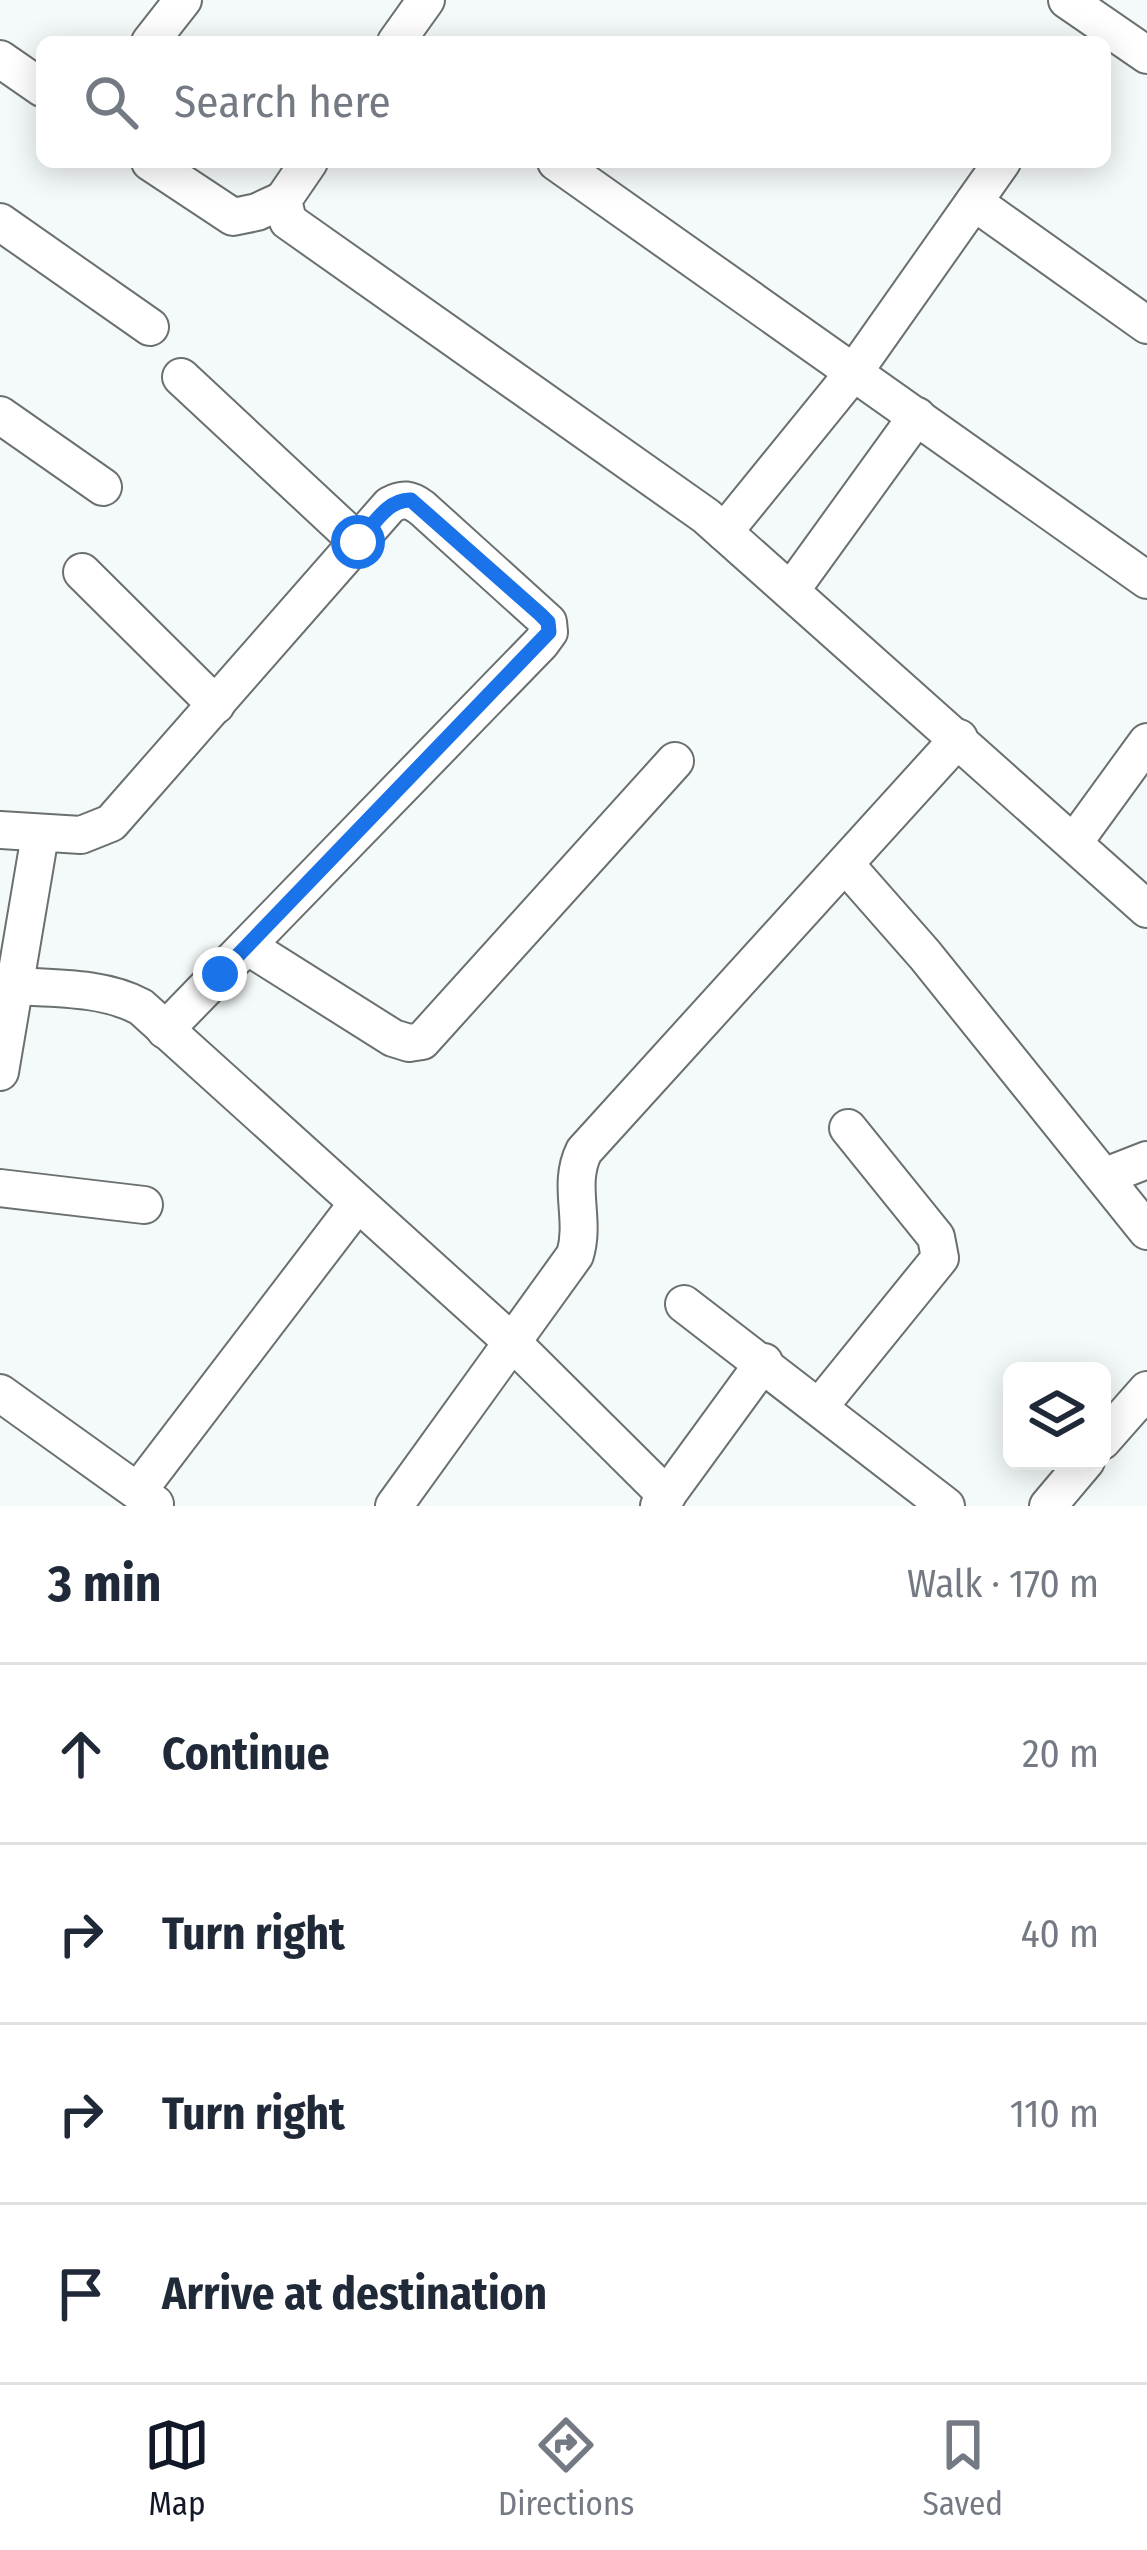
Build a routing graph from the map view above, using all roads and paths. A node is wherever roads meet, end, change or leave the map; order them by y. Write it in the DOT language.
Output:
graph roads {
  1 [pos="182,0"];
  2 [pos="426,0"];
  3 [pos="1066,0"];
  4 [pos="1094,33"];
  5 [pos="155,36"];
  6 [pos="400,36"];
  7 [pos="1111,40"];
  8 [pos="1147,56"];
  9 [pos="0,59"];
  10 [pos="36,84"];
  11 [pos="159,168"];
  12 [pos="305,168"];
  13 [pos="565,168"];
  14 [pos="998,168"];
  15 [pos="283,200"];
  16 [pos="974,202"];
  17 [pos="0,222"];
  18 [pos="1147,325"];
  19 [pos="150,326"];
  20 [pos="854,372"];
  21 [pos="181,377"];
  22 [pos="917,416"];
  23 [pos="4,424"];
  24 [pos="103,487"];
  25 [pos="724,532"];
  26 [pos="358,542"];
  27 [pos="82,572"];
  28 [pos="1147,580"];
  29 [pos="792,589"];
  30 [pos="216,705"];
  31 [pos="959,738"];
  32 [pos="1147,742"];
  33 [pos="674,760"];
  34 [pos="0,830"];
  35 [pos="40,835"];
  36 [pos="1076,841"];
  37 [pos="845,864"];
  38 [pos="1147,909"];
  39 [pos="247,946"];
  40 [pos="7,986"];
  41 [pos="166,1030"];
  42 [pos="0,1072"];
  43 [pos="848,1128"];
  44 [pos="1147,1160"];
  45 [pos="1106,1176"];
  46 [pos="0,1188"];
  47 [pos="356,1204"];
  48 [pos="144,1205"];
  49 [pos="1147,1231"];
  50 [pos="684,1304"];
  51 [pos="513,1343"];
  52 [pos="764,1362"];
  53 [pos="1147,1390"];
  54 [pos="0,1393"];
  55 [pos="820,1406"];
  56 [pos="1111,1431"];
  57 [pos="1078,1470"];
  58 [pos="148,1499"];
  59 [pos="663,1501"];
  60 [pos="394,1506"];
  61 [pos="946,1506"];
  62 [pos="1048,1506"];
  1 -- 5 [label="street"];
  2 -- 6 [label="street"];
  3 -- 4 [label="street"];
  7 -- 8 [label="street"];
  9 -- 10 [label="street"];
  11 -- 15 [label="street"];
  12 -- 15 [label="street"];
  13 -- 20 [label="street"];
  14 -- 16 [label="street"];
  15 -- 25 [label="street"];
  16 -- 18 [label="street"];
  16 -- 20 [label="street"];
  17 -- 19 [label="street"];
  20 -- 22 [label="street"];
  20 -- 25 [label="street"];
  21 -- 26 [label="street"];
  22 -- 28 [label="street"];
  22 -- 29 [label="street"];
  23 -- 24 [label="street"];
  25 -- 29 [label="street"];
  26 -- 30 [label="street"];
  26 -- 39 [label="street"];
  27 -- 30 [label="street"];
  29 -- 31 [label="street"];
  30 -- 35 [label="street"];
  31 -- 36 [label="street"];
  31 -- 37 [label="street"];
  32 -- 36 [label="street"];
  33 -- 39 [label="street"];
  34 -- 35 [label="street"];
  35 -- 40 [label="street"];
  36 -- 38 [label="street"];
  37 -- 45 [label="street"];
  37 -- 51 [label="street"];
  39 -- 41 [label="street"];
  40 -- 41 [label="street"];
  40 -- 42 [label="street"];
  41 -- 47 [label="street"];
  43 -- 55 [label="street"];
  44 -- 45 [label="street"];
  45 -- 49 [label="street"];
  46 -- 48 [label="street"];
  47 -- 51 [label="street"];
  47 -- 58 [label="street"];
  50 -- 52 [label="street"];
  51 -- 59 [label="street"];
  51 -- 60 [label="street"];
  52 -- 55 [label="street"];
  52 -- 59 [label="street"];
  53 -- 56 [label="street"];
  54 -- 58 [label="street"];
  55 -- 61 [label="street"];
  57 -- 62 [label="street"];
}
